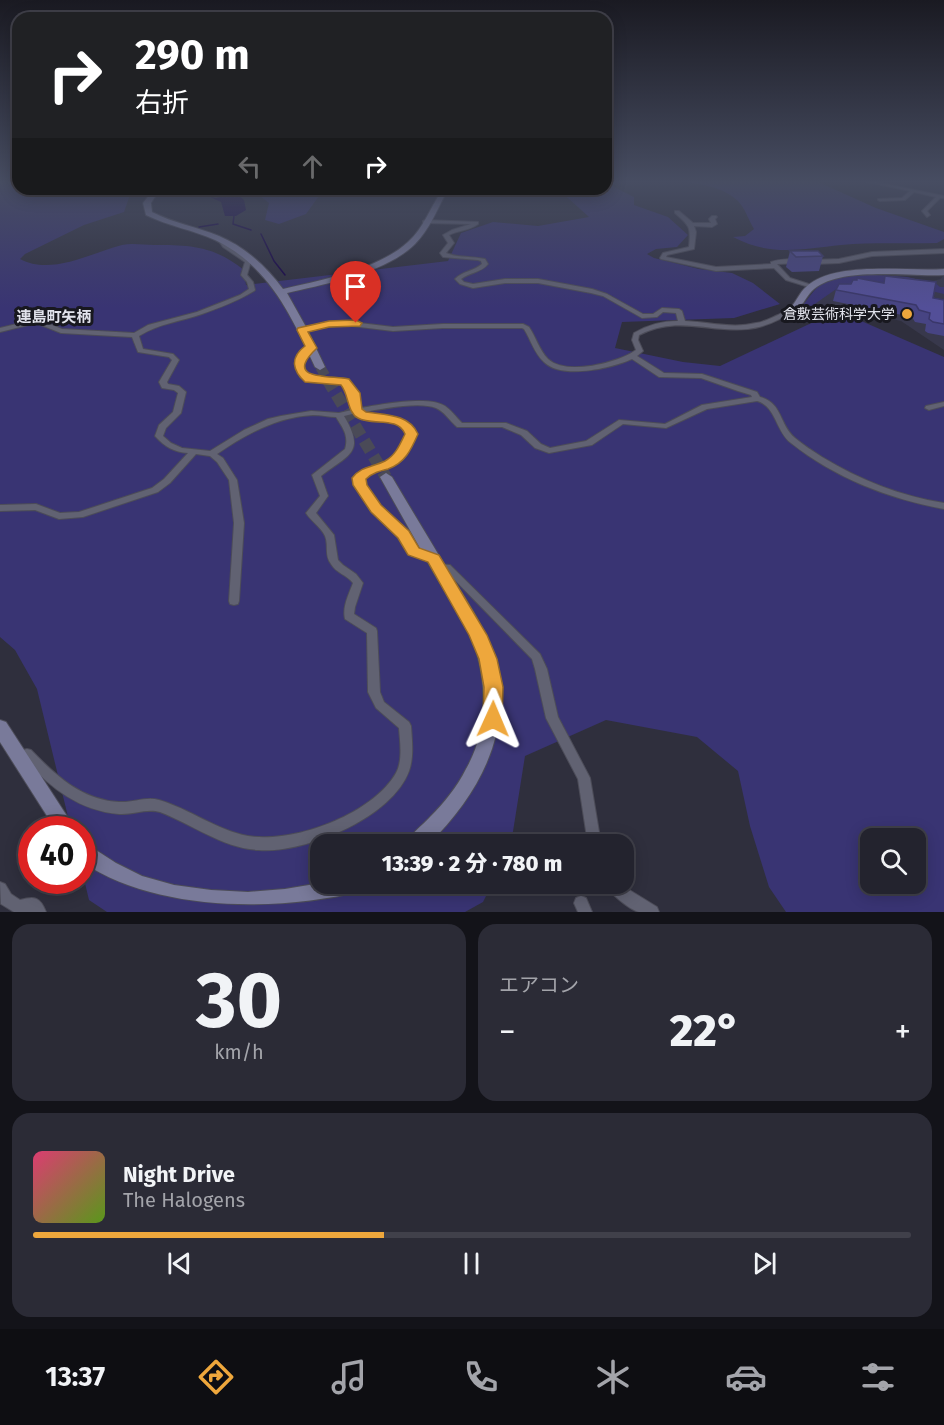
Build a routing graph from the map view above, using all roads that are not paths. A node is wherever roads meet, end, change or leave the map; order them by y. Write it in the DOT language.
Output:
graph roads {
  1 [pos="177,224"];
  2 [pos="424,224"];
  3 [pos="465,224"];
  4 [pos="714,224"];
  5 [pos="692,225"];
  6 [pos="221,240"];
  7 [pos="944,251"];
  8 [pos="774,266"];
  9 [pos="944,272"];
  10 [pos="812,285"];
  11 [pos="281,292"];
  12 [pos="797,306"];
  13 [pos="682,322"];
  14 [pos="0,330"];
  15 [pos="302,330"];
  16 [pos="135,335"];
  17 [pos="311,348"];
  18 [pos="634,357"];
  19 [pos="321,367"];
  20 [pos="757,399"];
  21 [pos="944,404"];
  22 [pos="929,408"];
  23 [pos="356,410"];
  24 [pos="339,415"];
  25 [pos="195,451"];
  26 [pos="212,454"];
  27 [pos="386,477"];
  28 [pos="944,506"];
  29 [pos="0,508"];
  30 [pos="436,563"];
  31 [pos="234,602"];
  32 [pos="0,727"];
  33 [pos="18,756"];
  34 [pos="58,816"];
  35 [pos="428,834"];
  36 [pos="593,834"];
  37 [pos="96,864"];
  38 [pos="0,889"];
  39 [pos="330,894"];
  40 [pos="624,894"];
  41 [pos="18,910"];
  42 [pos="39,912"];
  43 [pos="652,912"];
  1 -- 6 [label="street"];
  2 -- 11 [label="street"];
  3 -- 13 [label="street"];
  4 -- 5 [label="street"];
  5 -- 8 [label="street"];
  6 -- 11 [label="street"];
  6 -- 16 [label="street"];
  7 -- 8 [label="street"];
  8 -- 10 [label="street"];
  9 -- 10 [label="street"];
  10 -- 12 [label="street"];
  11 -- 15 [label="street"];
  12 -- 13 [label="street"];
  13 -- 18 [label="street"];
  14 -- 16 [label="street"];
  15 -- 17 [label="street"];
  15 -- 18 [label="street"];
  16 -- 25 [label="street"];
  17 -- 19 [label="street"];
  17 -- 23 [label="street"];
  18 -- 20 [label="street"];
  20 -- 23 [label="street"];
  20 -- 28 [label="street"];
  21 -- 22 [label="street"];
  23 -- 24 [label="street"];
  23 -- 30 [label="street"];
  24 -- 26 [label="street"];
  24 -- 33 [label="street"];
  25 -- 26 [label="street"];
  25 -- 29 [label="street"];
  26 -- 31 [label="street"];
  27 -- 30 [label="street"];
  30 -- 35 [label="street"];
  30 -- 36 [label="street"];
  32 -- 33 [label="street"];
  33 -- 34 [label="street"];
  37 -- 39 [label="street"];
  38 -- 41 [label="street"];
  40 -- 43 [label="street"];
  41 -- 42 [label="street"];
}
